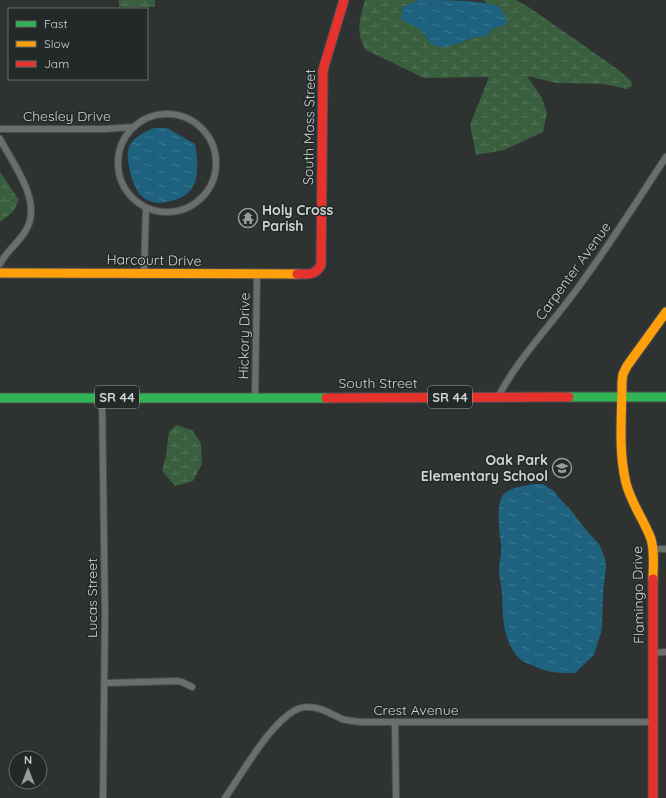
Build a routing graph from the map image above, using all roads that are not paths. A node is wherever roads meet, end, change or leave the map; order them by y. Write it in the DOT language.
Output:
graph roads {
  1 [pos="344,0"];
  2 [pos="134,127"];
  3 [pos="0,129"];
  4 [pos="0,140"];
  5 [pos="666,157"];
  6 [pos="146,208"];
  7 [pos="0,264"];
  8 [pos="0,273"];
  9 [pos="144,274"];
  10 [pos="308,274"];
  11 [pos="257,275"];
  12 [pos="666,312"];
  13 [pos="102,397"];
  14 [pos="255,397"];
  15 [pos="498,397"];
  16 [pos="622,397"];
  17 [pos="666,397"];
  18 [pos="0,398"];
  19 [pos="653,549"];
  20 [pos="666,549"];
  21 [pos="666,652"];
  22 [pos="653,653"];
  23 [pos="105,683"];
  24 [pos="192,687"];
  25 [pos="395,722"];
  26 [pos="653,722"];
  27 [pos="227,797"];
  28 [pos="103,798"];
  29 [pos="396,798"];
  30 [pos="653,798"];
  1 -- 10 [label="street, South Moss Street"];
  2 -- 3 [label="street, Chesley Drive"];
  2 -- 6 [label="street"];
  2 -- 6 [label="street"];
  4 -- 7 [label="street"];
  5 -- 15 [label="street, Carpenter Avenue"];
  6 -- 9 [label="street"];
  8 -- 9 [label="street, Harcourt Drive"];
  9 -- 11 [label="street, Harcourt Drive"];
  10 -- 11 [label="street, Harcourt Drive"];
  11 -- 14 [label="street, Hickory Drive"];
  12 -- 16 [label="street, Flamingo Drive"];
  13 -- 14 [label="street, South Street / SR 44"];
  13 -- 18 [label="street, SR 44"];
  13 -- 23 [label="street, Lucas Street"];
  14 -- 15 [label="street, South Street / SR 44"];
  15 -- 16 [label="street, South Street / SR 44"];
  16 -- 17 [label="street, South Street / SR 44"];
  16 -- 19 [label="street, Flamingo Drive"];
  19 -- 20 [label="street"];
  19 -- 22 [label="street, Flamingo Drive"];
  21 -- 22 [label="street"];
  22 -- 26 [label="street, Flamingo Drive"];
  23 -- 24 [label="street"];
  23 -- 28 [label="street, Lucas Street"];
  25 -- 26 [label="street, Crest Avenue"];
  25 -- 27 [label="street, Crest Avenue"];
  25 -- 29 [label="street"];
  26 -- 30 [label="street, Flamingo Drive"];
}
